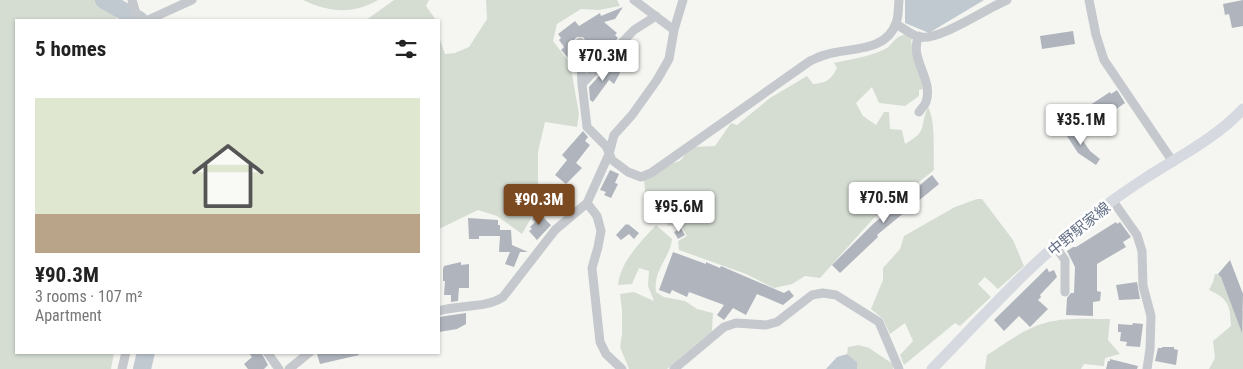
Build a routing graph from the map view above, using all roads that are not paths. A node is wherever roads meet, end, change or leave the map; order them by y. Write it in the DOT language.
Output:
graph roads {
  1 [pos="132,0"];
  2 [pos="192,0"];
  3 [pos="634,0"];
  4 [pos="683,0"];
  5 [pos="899,0"];
  6 [pos="1007,0"];
  7 [pos="1089,0"];
  8 [pos="656,16"];
  9 [pos="138,19"];
  10 [pos="150,19"];
  11 [pos="896,24"];
  12 [pos="674,30"];
  13 [pos="919,36"];
  14 [pos="580,42"];
  15 [pos="582,84"];
  16 [pos="1243,109"];
  17 [pos="919,112"];
  18 [pos="609,154"];
  19 [pos="1173,162"];
  20 [pos="1113,201"];
  21 [pos="587,203"];
  22 [pos="1055,246"];
  23 [pos="1065,292"];
  24 [pos="440,311"];
  25 [pos="126,354"];
  26 [pos="268,354"];
  27 [pos="308,354"];
  28 [pos="122,369"];
  29 [pos="279,369"];
  30 [pos="289,369"];
  31 [pos="622,369"];
  32 [pos="674,369"];
  33 [pos="899,369"];
  34 [pos="932,369"];
  35 [pos="1147,369"];
  1 -- 9 [label="street"];
  2 -- 10 [label="street"];
  3 -- 8 [label="street"];
  4 -- 12 [label="street"];
  5 -- 11 [label="street"];
  6 -- 13 [label="street"];
  7 -- 19 [label="street"];
  8 -- 12 [label="street"];
  8 -- 15 [label="street"];
  11 -- 13 [label="street"];
  11 -- 18 [label="street"];
  12 -- 18 [label="street"];
  13 -- 17 [label="street"];
  14 -- 15 [label="street"];
  15 -- 18 [label="street"];
  16 -- 19 [label="main road, 中野駅家線"];
  18 -- 21 [label="street"];
  19 -- 20 [label="main road, 中野駅家線"];
  20 -- 22 [label="main road, 中野駅家線"];
  20 -- 35 [label="street"];
  21 -- 24 [label="street"];
  21 -- 31 [label="street"];
  22 -- 23 [label="street"];
  22 -- 34 [label="main road, 中野駅家線"];
  25 -- 28 [label="street"];
  26 -- 29 [label="street"];
  27 -- 30 [label="street"];
  32 -- 33 [label="street"];
}
